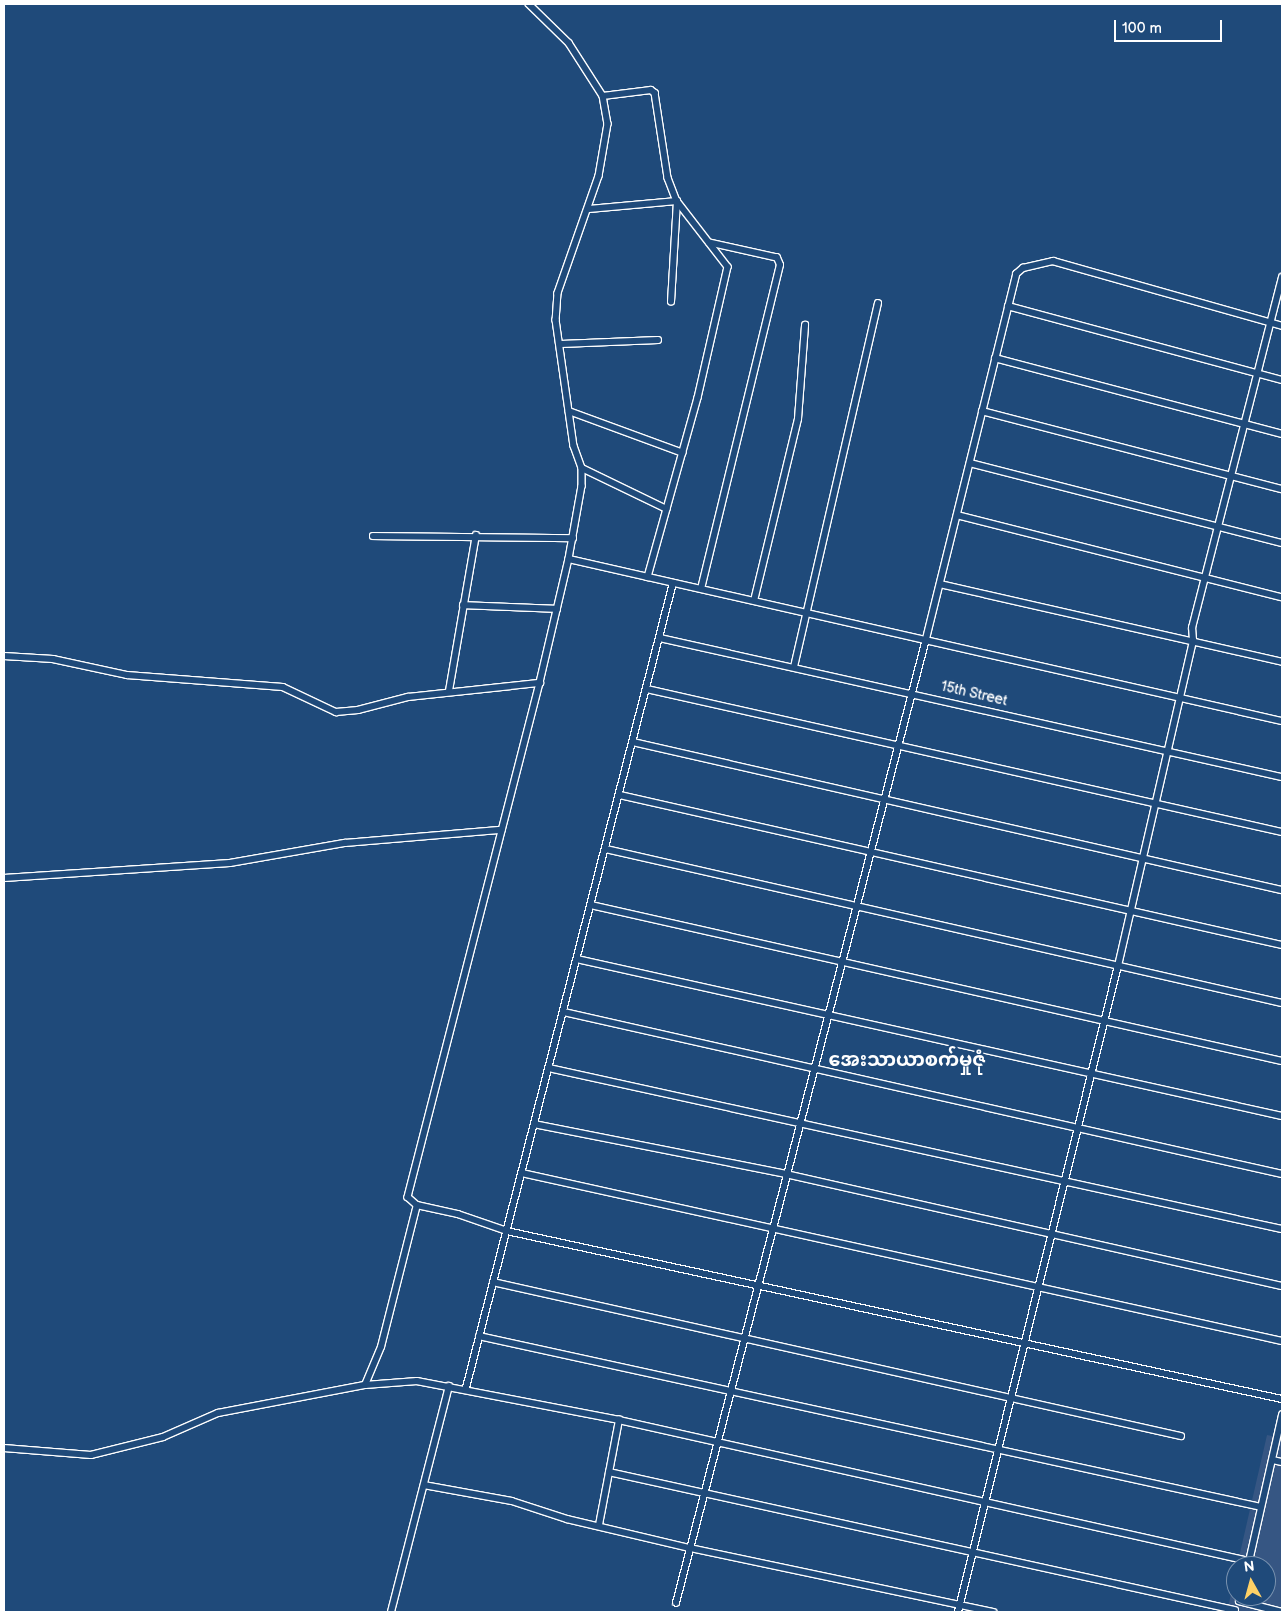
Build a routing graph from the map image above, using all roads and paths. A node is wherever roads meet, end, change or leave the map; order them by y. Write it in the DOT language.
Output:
graph roads {
  1 [pos="529,4"];
  2 [pos="603,96"];
  3 [pos="676,201"];
  4 [pos="589,209"];
  5 [pos="710,244"];
  6 [pos="1282,277"];
  7 [pos="672,302"];
  8 [pos="878,304"];
  9 [pos="1008,306"];
  10 [pos="1269,324"];
  11 [pos="805,325"];
  12 [pos="1282,326"];
  13 [pos="658,340"];
  14 [pos="561,344"];
  15 [pos="995,358"];
  16 [pos="1256,373"];
  17 [pos="1282,380"];
  18 [pos="569,411"];
  19 [pos="982,411"];
  20 [pos="1244,424"];
  21 [pos="1282,434"];
  22 [pos="683,453"];
  23 [pos="970,463"];
  24 [pos="582,468"];
  25 [pos="1231,474"];
  26 [pos="1282,489"];
  27 [pos="667,508"];
  28 [pos="957,515"];
  29 [pos="1218,526"];
  30 [pos="373,536"];
  31 [pos="476,536"];
  32 [pos="573,538"];
  33 [pos="1282,542"];
  34 [pos="569,559"];
  35 [pos="648,577"];
  36 [pos="1205,577"];
  37 [pos="673,583"];
  38 [pos="940,584"];
  39 [pos="701,589"];
  40 [pos="1282,597"];
  41 [pos="754,601"];
  42 [pos="464,605"];
  43 [pos="557,609"];
  44 [pos="808,613"];
  45 [pos="660,638"];
  46 [pos="926,639"];
  47 [pos="1194,641"];
  48 [pos="4,656"];
  49 [pos="1282,662"];
  50 [pos="794,667"];
  51 [pos="540,683"];
  52 [pos="647,689"];
  53 [pos="449,691"];
  54 [pos="912,693"];
  55 [pos="1181,699"];
  56 [pos="1282,721"];
  57 [pos="633,742"];
  58 [pos="899,745"];
  59 [pos="1168,751"];
  60 [pos="1282,777"];
  61 [pos="620,795"];
  62 [pos="884,799"];
  63 [pos="1156,803"];
  64 [pos="501,830"];
  65 [pos="1282,832"];
  66 [pos="606,849"];
  67 [pos="871,852"];
  68 [pos="1141,859"];
  69 [pos="4,878"];
  70 [pos="1282,890"];
  71 [pos="591,905"];
  72 [pos="856,907"];
  73 [pos="1131,911"];
  74 [pos="1282,945"];
  75 [pos="577,960"];
  76 [pos="841,964"];
  77 [pos="1118,966"];
  78 [pos="1282,1003"];
  79 [pos="564,1012"];
  80 [pos="828,1015"];
  81 [pos="1104,1022"];
  82 [pos="1282,1061"];
  83 [pos="549,1068"];
  84 [pos="814,1069"];
  85 [pos="1091,1076"];
  86 [pos="1282,1116"];
  87 [pos="800,1122"];
  88 [pos="534,1124"];
  89 [pos="1077,1129"];
  90 [pos="522,1173"];
  91 [pos="786,1174"];
  92 [pos="1282,1174"];
  93 [pos="1063,1181"];
  94 [pos="417,1205"];
  95 [pos="773,1229"];
  96 [pos="1282,1230"];
  97 [pos="507,1231"];
  98 [pos="1051,1234"];
  99 [pos="493,1282"];
  100 [pos="759,1284"];
  101 [pos="1282,1286"];
  102 [pos="1038,1287"];
  103 [pos="479,1336"];
  104 [pos="744,1339"];
  105 [pos="1024,1341"];
  106 [pos="1282,1341"];
  107 [pos="365,1385"];
  108 [pos="449,1386"];
  109 [pos="466,1388"];
  110 [pos="731,1391"];
  111 [pos="1010,1398"];
  112 [pos="1282,1399"];
  113 [pos="1282,1415"];
  114 [pos="620,1420"];
  115 [pos="1181,1436"];
  116 [pos="717,1442"];
  117 [pos="4,1448"];
  118 [pos="1000,1448"];
  119 [pos="1274,1460"];
  120 [pos="1282,1462"];
  121 [pos="609,1472"];
  122 [pos="424,1486"];
  123 [pos="705,1494"];
  124 [pos="984,1500"];
  125 [pos="1261,1507"];
  126 [pos="599,1525"];
  127 [pos="690,1548"];
  128 [pos="972,1553"];
  129 [pos="1250,1556"];
  130 [pos="1226,1558"];
  131 [pos="676,1603"];
  132 [pos="959,1604"];
  133 [pos="1263,1606"];
  134 [pos="1235,1611"];
  135 [pos="391,1612"];
  136 [pos="958,1612"];
  137 [pos="993,1612"];
  138 [pos="1282,1612"];
  1 -- 2 [label="street"];
  2 -- 3 [label="street"];
  2 -- 4 [label="street"];
  3 -- 4 [label="street"];
  3 -- 5 [label="street"];
  3 -- 7 [label="street"];
  4 -- 14 [label="street"];
  5 -- 22 [label="street"];
  5 -- 39 [label="street"];
  6 -- 10 [label="street"];
  8 -- 44 [label="street"];
  9 -- 10 [label="street"];
  9 -- 15 [label="street"];
  9 -- 16 [label="street"];
  10 -- 12 [label="street"];
  10 -- 16 [label="street"];
  11 -- 41 [label="street"];
  13 -- 14 [label="street"];
  14 -- 18 [label="street"];
  15 -- 19 [label="street"];
  15 -- 20 [label="street"];
  16 -- 17 [label="street"];
  16 -- 20 [label="street"];
  18 -- 22 [label="street"];
  18 -- 24 [label="street"];
  19 -- 23 [label="street"];
  19 -- 25 [label="street"];
  20 -- 21 [label="street"];
  20 -- 25 [label="street"];
  22 -- 27 [label="street"];
  23 -- 28 [label="street"];
  23 -- 29 [label="street"];
  24 -- 27 [label="street"];
  24 -- 32 [label="street"];
  25 -- 26 [label="street"];
  25 -- 29 [label="street"];
  27 -- 35 [label="street"];
  28 -- 36 [label="street"];
  28 -- 38 [label="street"];
  29 -- 33 [label="street"];
  29 -- 36 [label="street"];
  30 -- 31 [label="street"];
  31 -- 32 [label="street"];
  31 -- 42 [label="street"];
  32 -- 34 [label="street"];
  34 -- 35 [label="street"];
  34 -- 43 [label="street"];
  35 -- 37 [label="street"];
  36 -- 40 [label="street"];
  36 -- 47 [label="street"];
  37 -- 39 [label="street"];
  37 -- 45 [label="street"];
  38 -- 46 [label="street"];
  38 -- 47 [label="street"];
  39 -- 41 [label="street"];
  41 -- 44 [label="street"];
  42 -- 43 [label="street"];
  42 -- 53 [label="street"];
  43 -- 51 [label="street"];
  44 -- 46 [label="street"];
  44 -- 50 [label="street"];
  45 -- 50 [label="street, 15th Street"];
  45 -- 52 [label="street"];
  46 -- 54 [label="street"];
  46 -- 55 [label="street"];
  47 -- 49 [label="street"];
  47 -- 55 [label="street"];
  48 -- 53 [label="street"];
  50 -- 54 [label="street, 15th Street"];
  51 -- 53 [label="street"];
  51 -- 64 [label="street"];
  52 -- 57 [label="street"];
  52 -- 58 [label="street"];
  54 -- 58 [label="street"];
  54 -- 59 [label="street, 15th Street"];
  55 -- 56 [label="street"];
  55 -- 59 [label="street"];
  57 -- 61 [label="street"];
  57 -- 62 [label="street"];
  58 -- 62 [label="street"];
  58 -- 63 [label="street"];
  59 -- 60 [label="street, 15th Street"];
  59 -- 63 [label="street"];
  61 -- 66 [label="street"];
  61 -- 67 [label="street"];
  62 -- 67 [label="street"];
  62 -- 68 [label="street"];
  63 -- 65 [label="street"];
  63 -- 68 [label="street"];
  64 -- 69 [label="street"];
  64 -- 94 [label="street"];
  66 -- 71 [label="street"];
  66 -- 72 [label="street"];
  67 -- 72 [label="street"];
  67 -- 73 [label="street"];
  68 -- 70 [label="street"];
  68 -- 73 [label="street"];
  71 -- 75 [label="street"];
  71 -- 76 [label="street"];
  72 -- 76 [label="street"];
  72 -- 77 [label="street"];
  73 -- 74 [label="street"];
  73 -- 77 [label="street"];
  75 -- 79 [label="street"];
  75 -- 80 [label="street"];
  76 -- 80 [label="street"];
  76 -- 81 [label="street"];
  77 -- 78 [label="street"];
  77 -- 81 [label="street"];
  79 -- 83 [label="street"];
  79 -- 84 [label="street"];
  80 -- 84 [label="street"];
  80 -- 85 [label="street"];
  81 -- 82 [label="street"];
  81 -- 85 [label="street"];
  83 -- 87 [label="street"];
  83 -- 88 [label="street"];
  84 -- 87 [label="street"];
  84 -- 89 [label="street"];
  85 -- 86 [label="street"];
  85 -- 89 [label="street"];
  87 -- 91 [label="street"];
  87 -- 93 [label="street"];
  88 -- 90 [label="street"];
  88 -- 91 [label="street"];
  89 -- 92 [label="street"];
  89 -- 93 [label="street"];
  90 -- 95 [label="street"];
  90 -- 97 [label="street"];
  91 -- 95 [label="street"];
  91 -- 98 [label="street"];
  93 -- 96 [label="street"];
  93 -- 98 [label="street"];
  94 -- 97 [label="street"];
  94 -- 107 [label="street"];
  95 -- 100 [label="street"];
  95 -- 102 [label="street"];
  97 -- 99 [label="street"];
  97 -- 100 [label="street"];
  98 -- 101 [label="street"];
  98 -- 102 [label="street"];
  99 -- 103 [label="street"];
  99 -- 104 [label="street"];
  100 -- 104 [label="street"];
  100 -- 105 [label="street"];
  102 -- 105 [label="street"];
  102 -- 106 [label="street"];
  103 -- 109 [label="street"];
  103 -- 110 [label="street"];
  104 -- 110 [label="street"];
  104 -- 111 [label="street"];
  105 -- 111 [label="street"];
  105 -- 112 [label="street"];
  107 -- 108 [label="street"];
  107 -- 117 [label="street"];
  108 -- 109 [label="street"];
  108 -- 122 [label="street"];
  109 -- 114 [label="street"];
  110 -- 116 [label="street"];
  110 -- 118 [label="street"];
  111 -- 115 [label="street"];
  111 -- 118 [label="street"];
  113 -- 119 [label="street"];
  114 -- 116 [label="street"];
  114 -- 121 [label="street"];
  116 -- 123 [label="street"];
  116 -- 124 [label="street"];
  118 -- 124 [label="street"];
  118 -- 125 [label="street"];
  119 -- 120 [label="street"];
  119 -- 125 [label="street"];
  121 -- 123 [label="street"];
  121 -- 126 [label="street"];
  122 -- 126 [label="street"];
  122 -- 135 [label="street"];
  123 -- 127 [label="street"];
  123 -- 128 [label="street"];
  124 -- 128 [label="street"];
  124 -- 130 [label="street"];
  125 -- 129 [label="street"];
  126 -- 127 [label="street"];
  127 -- 131 [label="street"];
  127 -- 132 [label="street"];
  128 -- 132 [label="street"];
  128 -- 134 [label="street"];
  132 -- 136 [label="street"];
  132 -- 137 [label="street"];
  133 -- 138 [label="street"];
}
